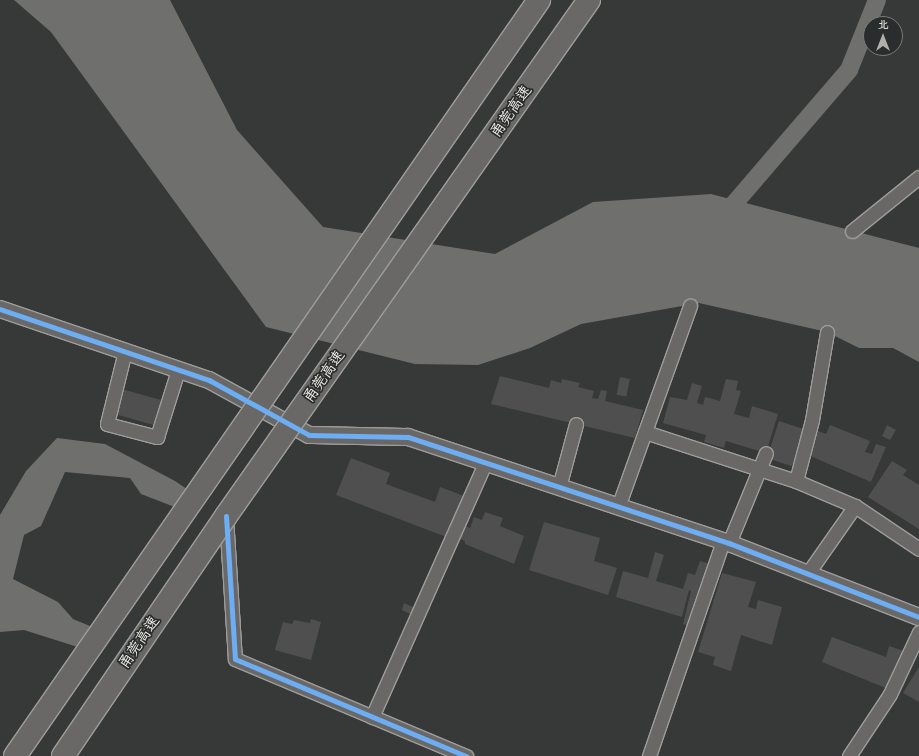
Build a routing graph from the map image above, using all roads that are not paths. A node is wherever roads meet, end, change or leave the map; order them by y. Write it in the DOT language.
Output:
graph roads {
  1 [pos="539,0"];
  2 [pos="590,0"];
  3 [pos="919,177"];
  4 [pos="852,231"];
  5 [pos="690,306"];
  6 [pos="0,309"];
  7 [pos="827,332"];
  8 [pos="125,352"];
  9 [pos="178,370"];
  10 [pos="576,424"];
  11 [pos="645,432"];
  12 [pos="766,453"];
  13 [pos="485,463"];
  14 [pos="759,469"];
  15 [pos="796,481"];
  16 [pos="559,488"];
  17 [pos="855,506"];
  18 [pos="618,507"];
  19 [pos="226,516"];
  20 [pos="726,542"];
  21 [pos="919,549"];
  22 [pos="808,573"];
  23 [pos="919,617"];
  24 [pos="919,632"];
  25 [pos="372,717"];
  26 [pos="15,756"];
  27 [pos="63,756"];
  28 [pos="466,756"];
  29 [pos="649,756"];
  30 [pos="849,756"];
  1 -- 26 [label="highway, bridge"];
  2 -- 19 [label="highway, 甬莞高速, bridge"];
  3 -- 4 [label="street"];
  5 -- 11 [label="street"];
  6 -- 8 [label="street"];
  7 -- 15 [label="street"];
  8 -- 9 [label="street"];
  8 -- 9 [label="street"];
  9 -- 13 [label="street"];
  10 -- 16 [label="street"];
  11 -- 14 [label="street"];
  11 -- 18 [label="street"];
  12 -- 14 [label="street"];
  13 -- 16 [label="street"];
  13 -- 25 [label="street"];
  14 -- 15 [label="street"];
  14 -- 20 [label="street"];
  15 -- 17 [label="street"];
  16 -- 18 [label="street"];
  17 -- 21 [label="street"];
  17 -- 22 [label="street"];
  18 -- 20 [label="street"];
  19 -- 25 [label="street"];
  19 -- 27 [label="highway, 甬莞高速, bridge"];
  20 -- 22 [label="street"];
  20 -- 29 [label="street"];
  22 -- 23 [label="street"];
  24 -- 30 [label="street"];
  25 -- 28 [label="street"];
}
